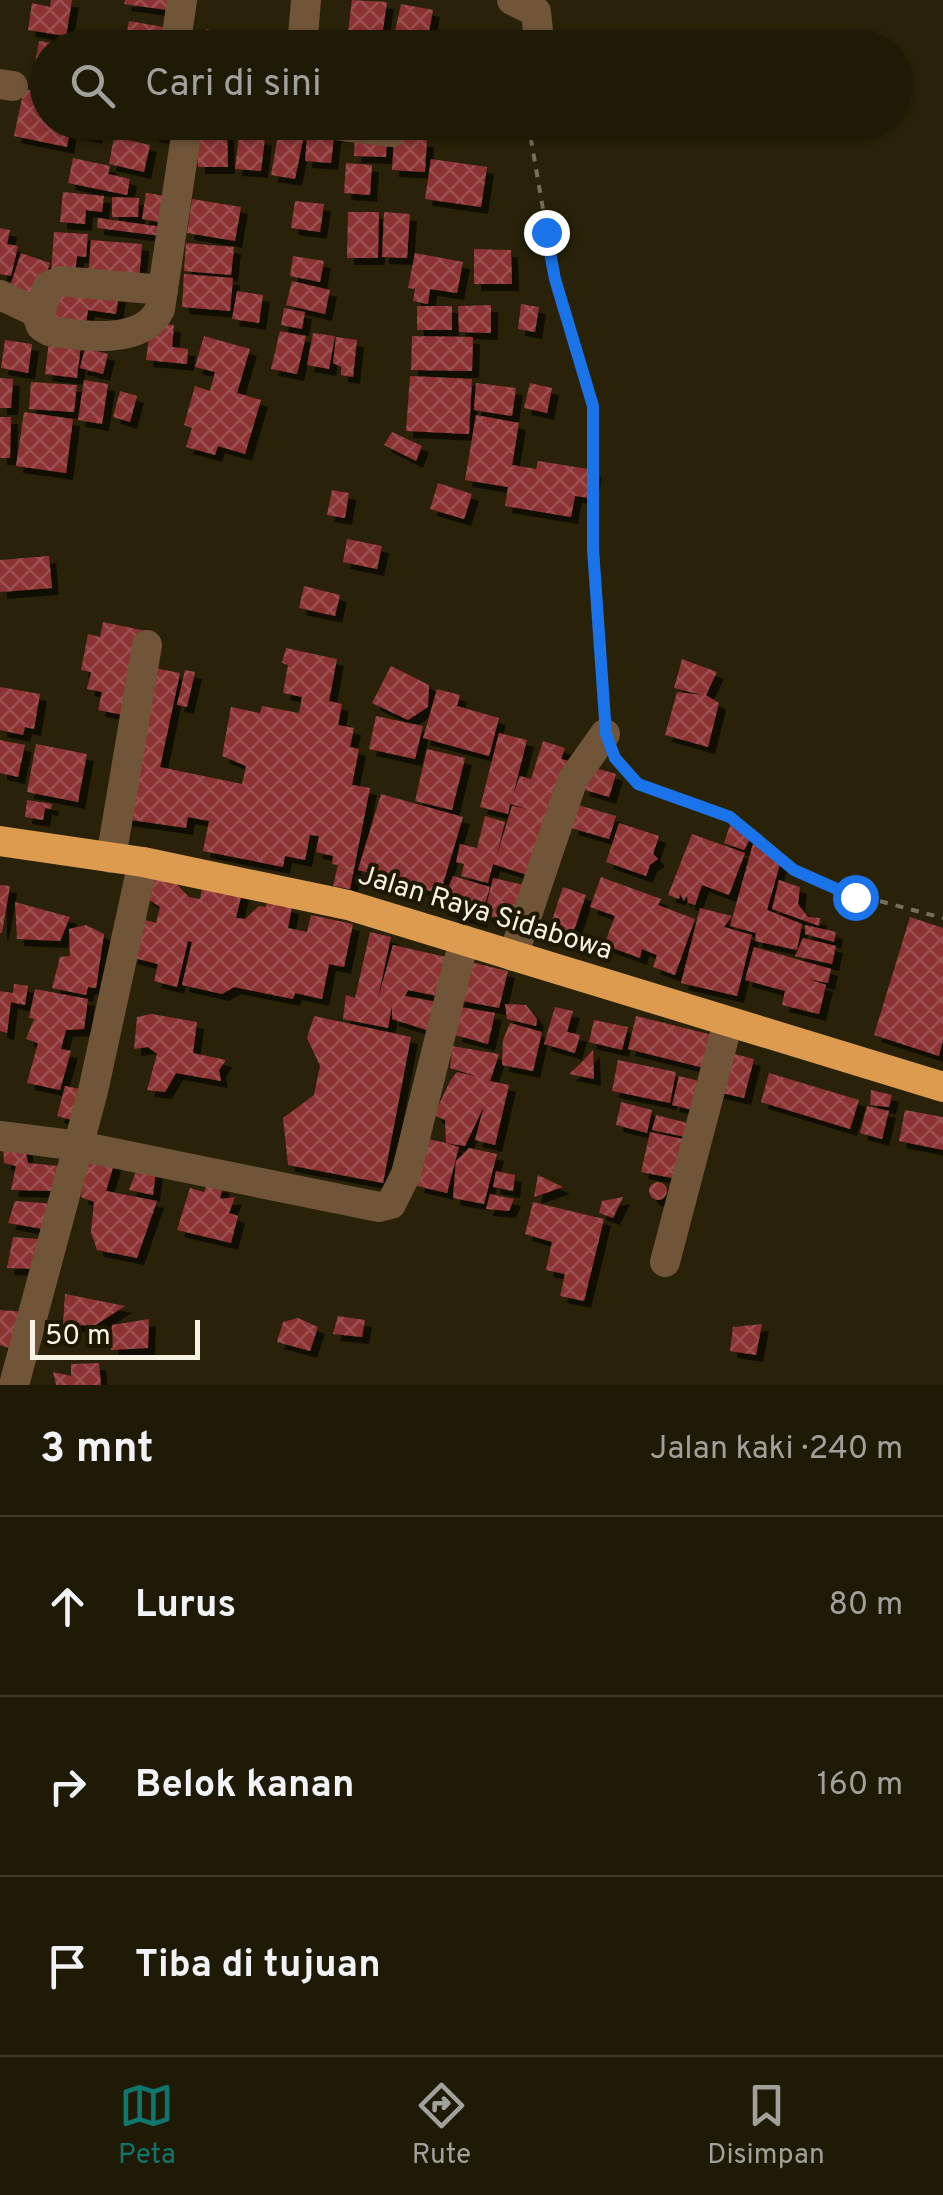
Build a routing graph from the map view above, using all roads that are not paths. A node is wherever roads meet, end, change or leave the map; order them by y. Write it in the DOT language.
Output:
graph roads {
  1 [pos="182,0"];
  2 [pos="306,0"];
  3 [pos="512,0"];
  4 [pos="178,30"];
  5 [pos="304,30"];
  6 [pos="538,30"];
  7 [pos="185,140"];
  8 [pos="163,290"];
  9 [pos="0,295"];
  10 [pos="39,318"];
  11 [pos="147,646"];
  12 [pos="606,734"];
  13 [pos="0,841"];
  14 [pos="111,858"];
  15 [pos="143,862"];
  16 [pos="464,940"];
  17 [pos="513,956"];
  18 [pos="728,1022"];
  19 [pos="943,1086"];
  20 [pos="0,1136"];
  21 [pos="79,1146"];
  22 [pos="664,1262"];
  23 [pos="14,1385"];
  1 -- 4 [label="street"];
  2 -- 5 [label="street"];
  3 -- 6 [label="street"];
  7 -- 8 [label="street"];
  8 -- 10 [label="street"];
  8 -- 10 [label="street"];
  9 -- 10 [label="street"];
  11 -- 14 [label="street"];
  12 -- 17 [label="street"];
  13 -- 14 [label="highway, Jalan Raya Sidabowa"];
  14 -- 15 [label="highway, Jalan Raya Sidabowa"];
  15 -- 16 [label="highway, Jalan Raya Sidabowa"];
  15 -- 21 [label="street"];
  16 -- 17 [label="highway, Jalan Raya Sidabowa"];
  16 -- 21 [label="street"];
  17 -- 18 [label="highway, Jalan Raya Sidabowa"];
  18 -- 19 [label="highway, Jalan Raya Sidabowa"];
  18 -- 22 [label="street"];
  20 -- 21 [label="street"];
  21 -- 23 [label="street"];
}
